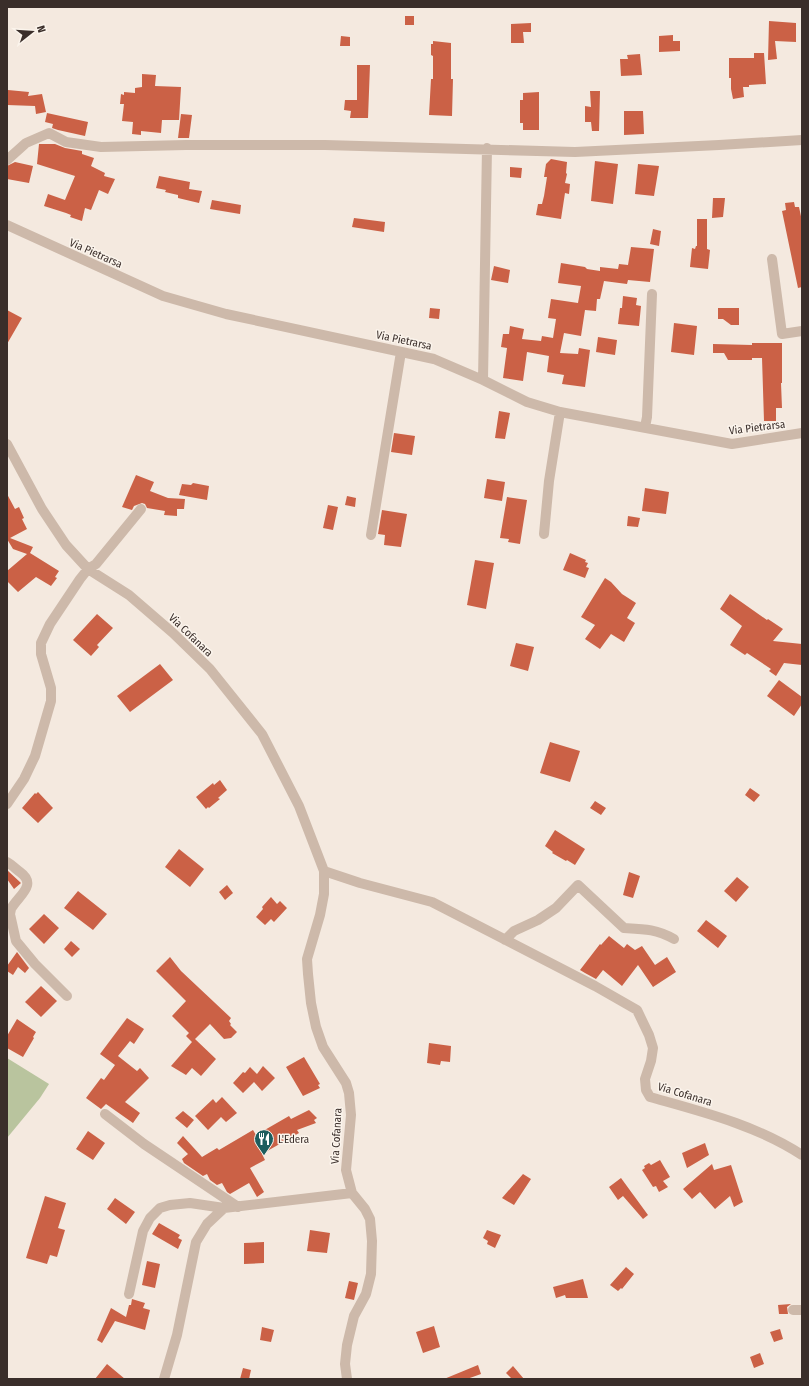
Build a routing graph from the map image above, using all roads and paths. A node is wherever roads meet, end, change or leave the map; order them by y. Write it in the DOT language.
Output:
graph roads {
  1 [pos="802,140"];
  2 [pos="487,148"];
  3 [pos="7,160"];
  4 [pos="7,225"];
  5 [pos="772,260"];
  6 [pos="652,294"];
  7 [pos="802,331"];
  8 [pos="401,352"];
  9 [pos="483,380"];
  10 [pos="560,412"];
  11 [pos="645,427"];
  12 [pos="802,433"];
  13 [pos="7,444"];
  14 [pos="141,509"];
  15 [pos="544,534"];
  16 [pos="371,535"];
  17 [pos="88,569"];
  18 [pos="7,804"];
  19 [pos="7,862"];
  20 [pos="324,870"];
  21 [pos="674,939"];
  22 [pos="505,940"];
  23 [pos="67,996"];
  24 [pos="105,1114"];
  25 [pos="802,1155"];
  26 [pos="352,1193"];
  27 [pos="238,1207"];
  28 [pos="224,1208"];
  29 [pos="129,1294"];
  30 [pos="164,1379"];
  31 [pos="346,1379"];
  1 -- 2 [label="street"];
  2 -- 3 [label="street"];
  2 -- 9 [label="street"];
  4 -- 8 [label="street, Via Pietrarsa"];
  5 -- 7 [label="street"];
  6 -- 11 [label="street"];
  8 -- 9 [label="street, Via Pietrarsa"];
  8 -- 16 [label="street"];
  9 -- 10 [label="street, Via Pietrarsa"];
  10 -- 11 [label="street, Via Pietrarsa"];
  10 -- 15 [label="street"];
  11 -- 12 [label="street, Via Pietrarsa"];
  13 -- 17 [label="street, Via Cofanara"];
  14 -- 17 [label="street"];
  17 -- 18 [label="street"];
  17 -- 20 [label="street, Via Cofanara"];
  19 -- 23 [label="street"];
  20 -- 22 [label="street, Via Cofanara"];
  20 -- 26 [label="street, Via Cofanara"];
  21 -- 22 [label="street"];
  22 -- 25 [label="street, Via Cofanara"];
  24 -- 27 [label="street"];
  26 -- 27 [label="street"];
  26 -- 31 [label="street, Via Cofanara"];
  27 -- 28 [label="street"];
  28 -- 29 [label="street"];
  28 -- 30 [label="street"];
}
